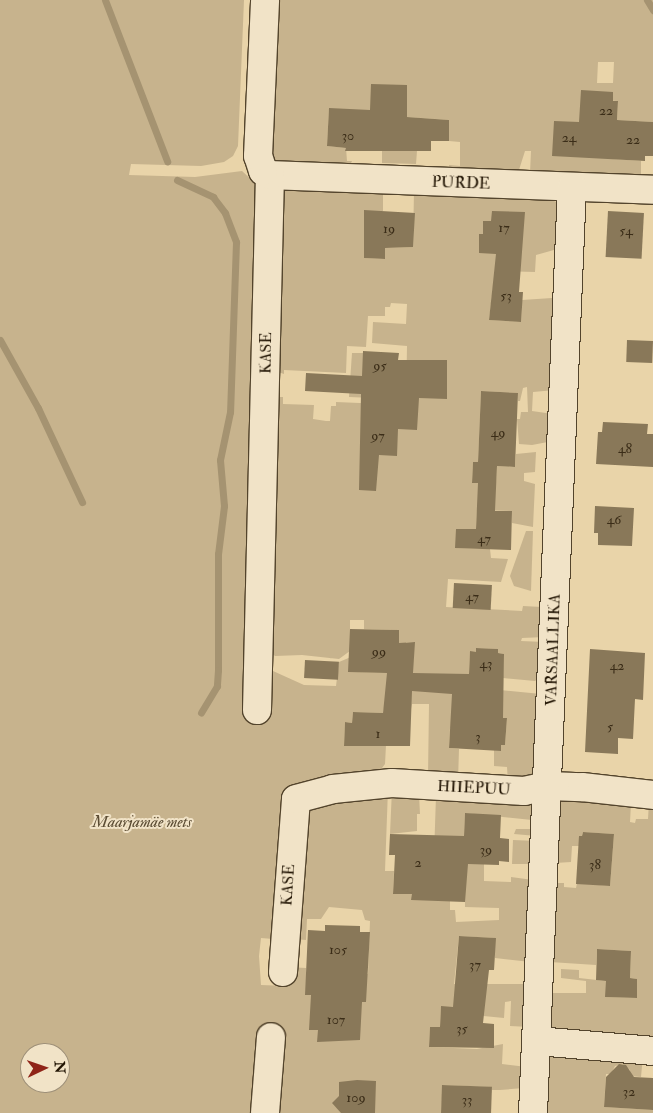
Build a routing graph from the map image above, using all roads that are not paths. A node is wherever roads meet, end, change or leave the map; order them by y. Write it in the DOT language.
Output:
graph roads {
  1 [pos="265,0"];
  2 [pos="270,175"];
  3 [pos="572,187"];
  4 [pos="653,190"];
  5 [pos="257,710"];
  6 [pos="548,786"];
  7 [pos="653,795"];
  8 [pos="296,799"];
  9 [pos="282,972"];
  10 [pos="270,1036"];
  11 [pos="537,1041"];
  12 [pos="653,1051"];
  13 [pos="266,1113"];
  14 [pos="534,1113"];
  1 -- 2 [label="street"];
  2 -- 3 [label="street, PURDE"];
  2 -- 5 [label="street, KASE"];
  3 -- 4 [label="street, PURDE"];
  3 -- 6 [label="street, VARSAALLIKA"];
  6 -- 7 [label="street, HIIEPUU"];
  6 -- 8 [label="street, HIIEPUU"];
  6 -- 11 [label="street, VARSAALLIKA"];
  8 -- 9 [label="street, KASE"];
  10 -- 13 [label="street"];
  11 -- 12 [label="street"];
  11 -- 14 [label="street, VARSAALLIKA"];
}
